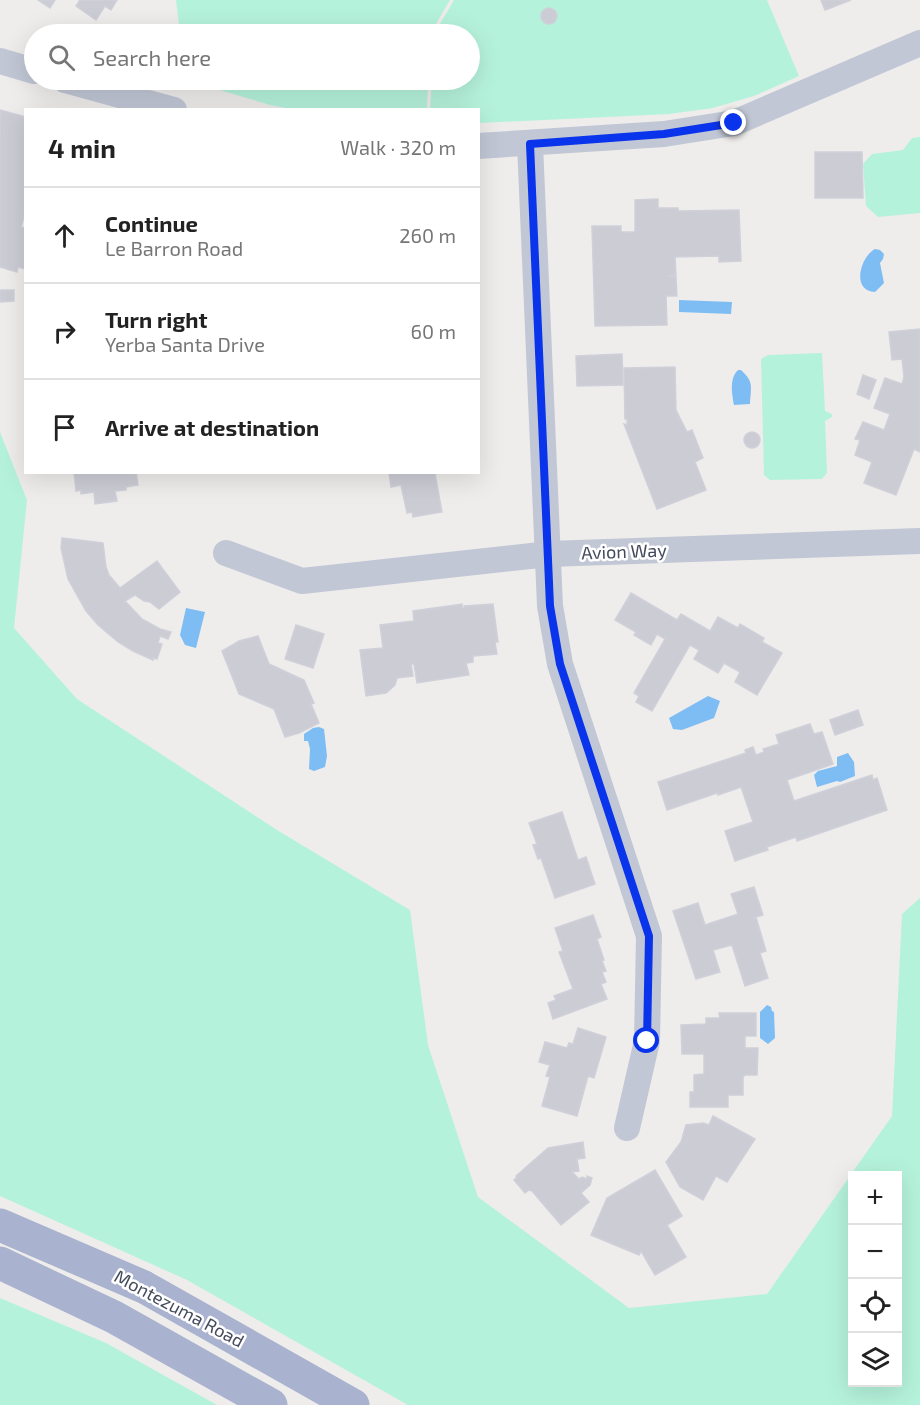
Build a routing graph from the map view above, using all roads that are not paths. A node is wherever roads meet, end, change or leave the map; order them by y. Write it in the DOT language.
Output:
graph roads {
  1 [pos="920,43"];
  2 [pos="0,62"];
  3 [pos="24,68"];
  4 [pos="101,90"];
  5 [pos="167,108"];
  6 [pos="530,144"];
  7 [pos="480,146"];
  8 [pos="920,541"];
  9 [pos="226,553"];
  10 [pos="549,554"];
  11 [pos="627,1128"];
  12 [pos="0,1225"];
  13 [pos="0,1263"];
  14 [pos="271,1405"];
  15 [pos="353,1405"];
  1 -- 6 [label="street"];
  2 -- 3 [label="street"];
  4 -- 5 [label="street"];
  6 -- 7 [label="street"];
  6 -- 10 [label="street"];
  8 -- 10 [label="street, Avion Way"];
  9 -- 10 [label="street, Avion Way"];
  10 -- 11 [label="street"];
  12 -- 15 [label="main road, Montezuma Road"];
  13 -- 14 [label="main road, Montezuma Road"];
}
